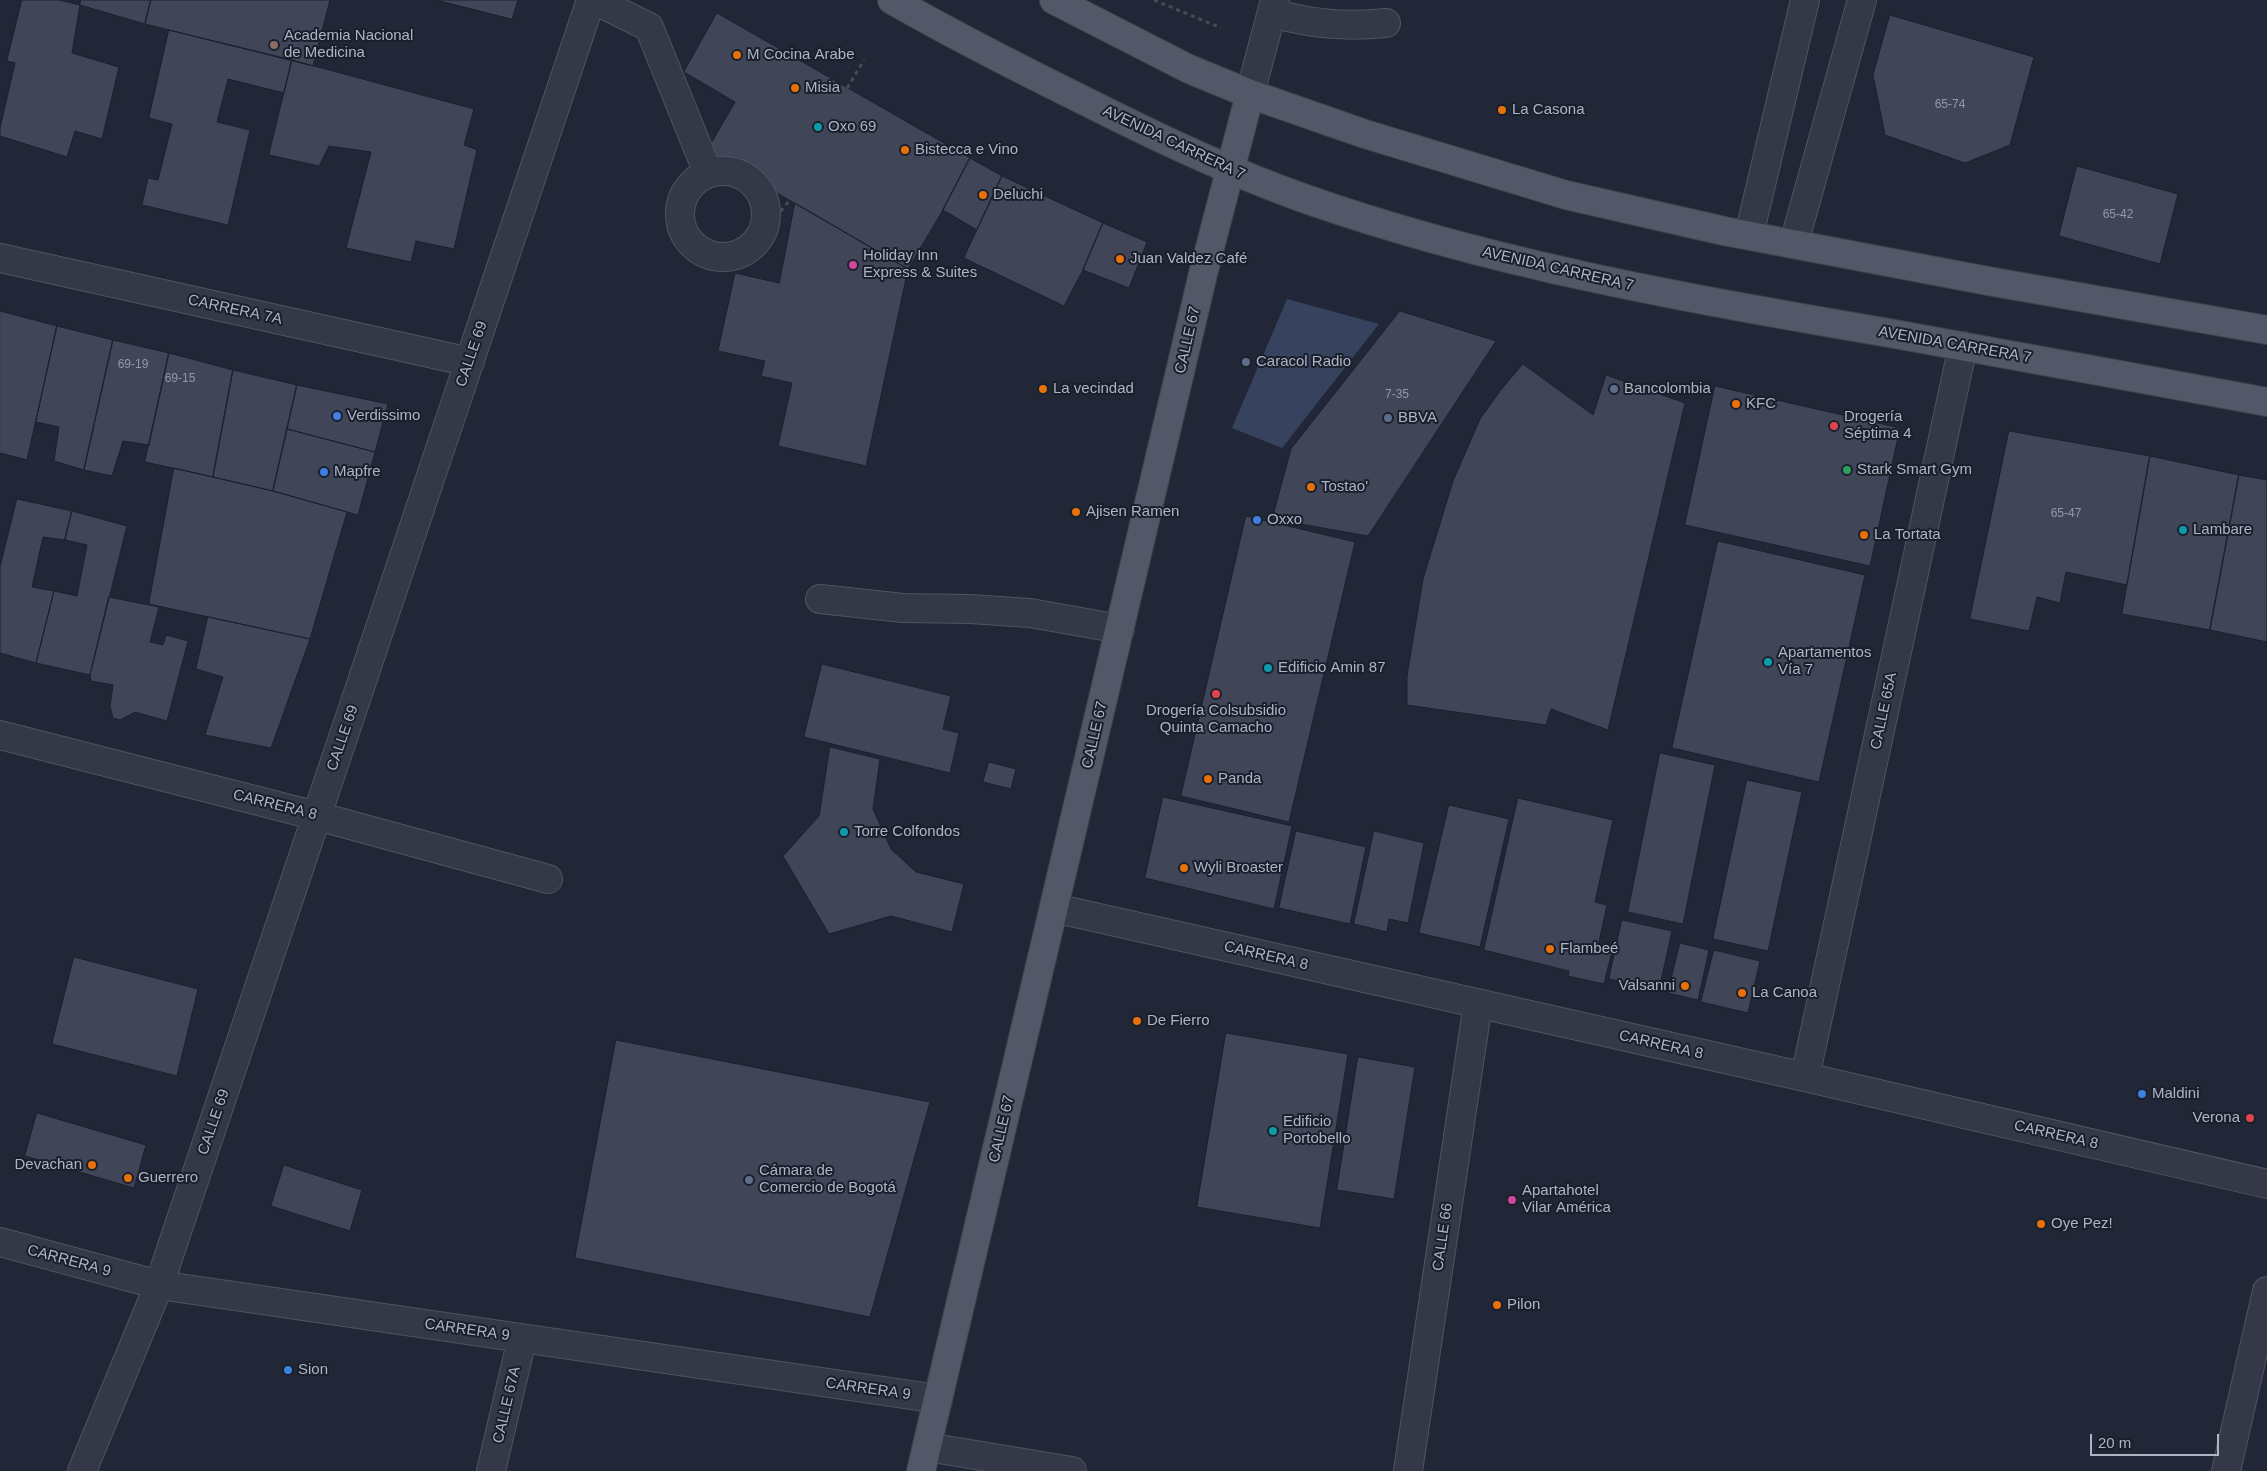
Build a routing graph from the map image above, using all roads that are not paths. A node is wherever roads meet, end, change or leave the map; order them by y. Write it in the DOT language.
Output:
graph roads {
  1 [pos="592,0"];
  2 [pos="892,0"];
  3 [pos="1054,0"];
  4 [pos="1805,0"];
  5 [pos="1862,0"];
  6 [pos="1273,7"];
  7 [pos="1386,23"];
  8 [pos="1250,94"];
  9 [pos="1230,170"];
  10 [pos="708,173"];
  11 [pos="1749,235"];
  12 [pos="1794,243"];
  13 [pos="0,258"];
  14 [pos="2267,330"];
  15 [pos="1963,346"];
  16 [pos="470,362"];
  17 [pos="2267,402"];
  18 [pos="820,599"];
  19 [pos="1120,629"];
  20 [pos="0,735"];
  21 [pos="317,816"];
  22 [pos="548,879"];
  23 [pos="1054,908"];
  24 [pos="1478,1004"];
  25 [pos="1805,1077"];
  26 [pos="2267,1184"];
  27 [pos="0,1242"];
  28 [pos="159,1285"];
  29 [pos="2267,1291"];
  30 [pos="522,1339"];
  31 [pos="938,1399"];
  32 [pos="924,1459"];
  33 [pos="82,1471"];
  34 [pos="492,1471"];
  35 [pos="1072,1471"];
  36 [pos="1408,1471"];
  37 [pos="2226,1471"];
  1 -- 10 [label="street"];
  1 -- 16 [label="street, CALLE 69"];
  2 -- 9 [label="main road, AVENIDA CARRERA 7"];
  3 -- 8 [label="main road"];
  4 -- 11 [label="street"];
  5 -- 12 [label="street"];
  6 -- 7 [label="street"];
  6 -- 8 [label="street, CALLE 67"];
  8 -- 9 [label="main road, CALLE 67"];
  8 -- 11 [label="main road"];
  9 -- 15 [label="main road, AVENIDA CARRERA 7"];
  9 -- 19 [label="main road, CALLE 67"];
  10 -- 10 [label="street"];
  11 -- 12 [label="main road"];
  12 -- 14 [label="main road"];
  13 -- 16 [label="street, CARRERA 7A"];
  15 -- 17 [label="main road, AVENIDA CARRERA 7"];
  15 -- 25 [label="street, CALLE 65A"];
  16 -- 21 [label="street, CALLE 69"];
  18 -- 19 [label="street"];
  19 -- 23 [label="main road, CALLE 67"];
  20 -- 21 [label="street, CARRERA 8"];
  21 -- 22 [label="street, CARRERA 8"];
  21 -- 28 [label="street, CALLE 69"];
  23 -- 24 [label="street, CARRERA 8"];
  23 -- 31 [label="main road, CALLE 67"];
  24 -- 25 [label="street, CARRERA 8"];
  24 -- 36 [label="street, CALLE 66"];
  25 -- 26 [label="street, CARRERA 8"];
  27 -- 28 [label="street, CARRERA 9"];
  28 -- 30 [label="street, CARRERA 9"];
  28 -- 33 [label="street, CALLE 69"];
  29 -- 37 [label="street"];
  30 -- 31 [label="street, CARRERA 9"];
  30 -- 34 [label="street, CALLE 67A"];
  31 -- 32 [label="main road, CALLE 67"];
  32 -- 35 [label="street"];
}
